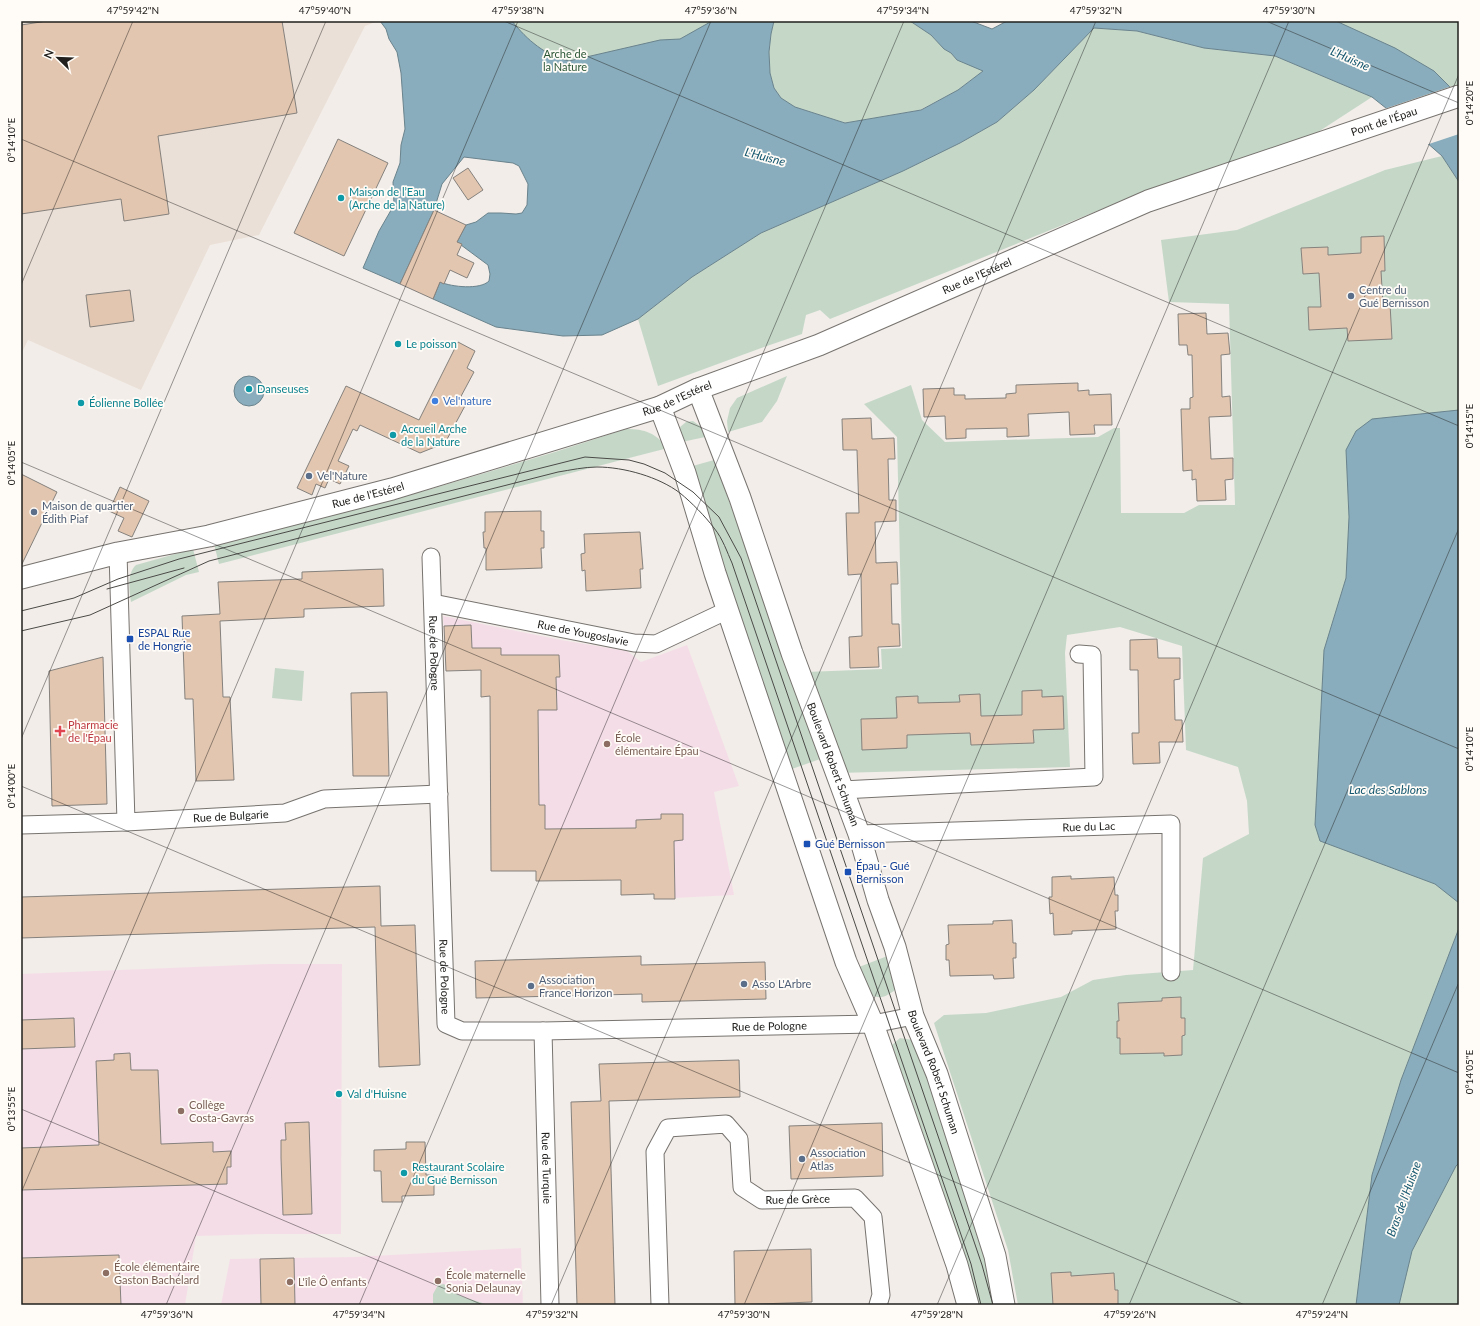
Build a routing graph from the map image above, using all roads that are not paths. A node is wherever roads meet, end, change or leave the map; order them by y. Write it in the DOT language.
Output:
graph roads {
  1 [pos="1459,96"];
  2 [pos="1308,147"];
  3 [pos="698,389"];
  4 [pos="660,407"];
  5 [pos="118,553"];
  6 [pos="431,557"];
  7 [pos="21,578"];
  8 [pos="433,603"];
  9 [pos="728,610"];
  10 [pos="1079,654"];
  11 [pos="842,790"];
  12 [pos="439,794"];
  13 [pos="126,822"];
  14 [pos="21,825"];
  15 [pos="859,834"];
  16 [pos="1171,972"];
  17 [pos="913,1016"];
  18 [pos="873,1024"];
  19 [pos="543,1031"];
  20 [pos="550,1305"];
  21 [pos="660,1305"];
  22 [pos="878,1305"];
  23 [pos="968,1305"];
  24 [pos="1004,1305"];
  1 -- 2 [label="street, Pont de l'Épau"];
  2 -- 3 [label="street, Rue de l'Estérel"];
  3 -- 4 [label="street, Rue de l'Estérel"];
  3 -- 11 [label="street, Boulevard Robert Schuman"];
  4 -- 5 [label="street, Rue de l'Estérel"];
  4 -- 9 [label="street"];
  5 -- 7 [label="street, Rue de l'Estérel"];
  5 -- 13 [label="street"];
  6 -- 8 [label="street, Rue de Pologne"];
  8 -- 9 [label="street, Rue de Yougoslavie"];
  8 -- 12 [label="street, Rue de Pologne"];
  9 -- 18 [label="street"];
  10 -- 11 [label="street"];
  11 -- 15 [label="street, Boulevard Robert Schuman"];
  12 -- 13 [label="street, Rue de Bulgarie"];
  12 -- 19 [label="street, Rue de Pologne"];
  13 -- 14 [label="street, Rue de Bulgarie"];
  15 -- 16 [label="street, Rue du Lac"];
  15 -- 17 [label="street, Boulevard Robert Schuman"];
  17 -- 18 [label="street, Rue de Pologne"];
  17 -- 24 [label="street, Boulevard Robert Schuman"];
  18 -- 19 [label="street, Rue de Pologne"];
  18 -- 23 [label="street"];
  19 -- 20 [label="street, Rue de Turquie"];
  21 -- 22 [label="street, Rue de Grèce"];
}
